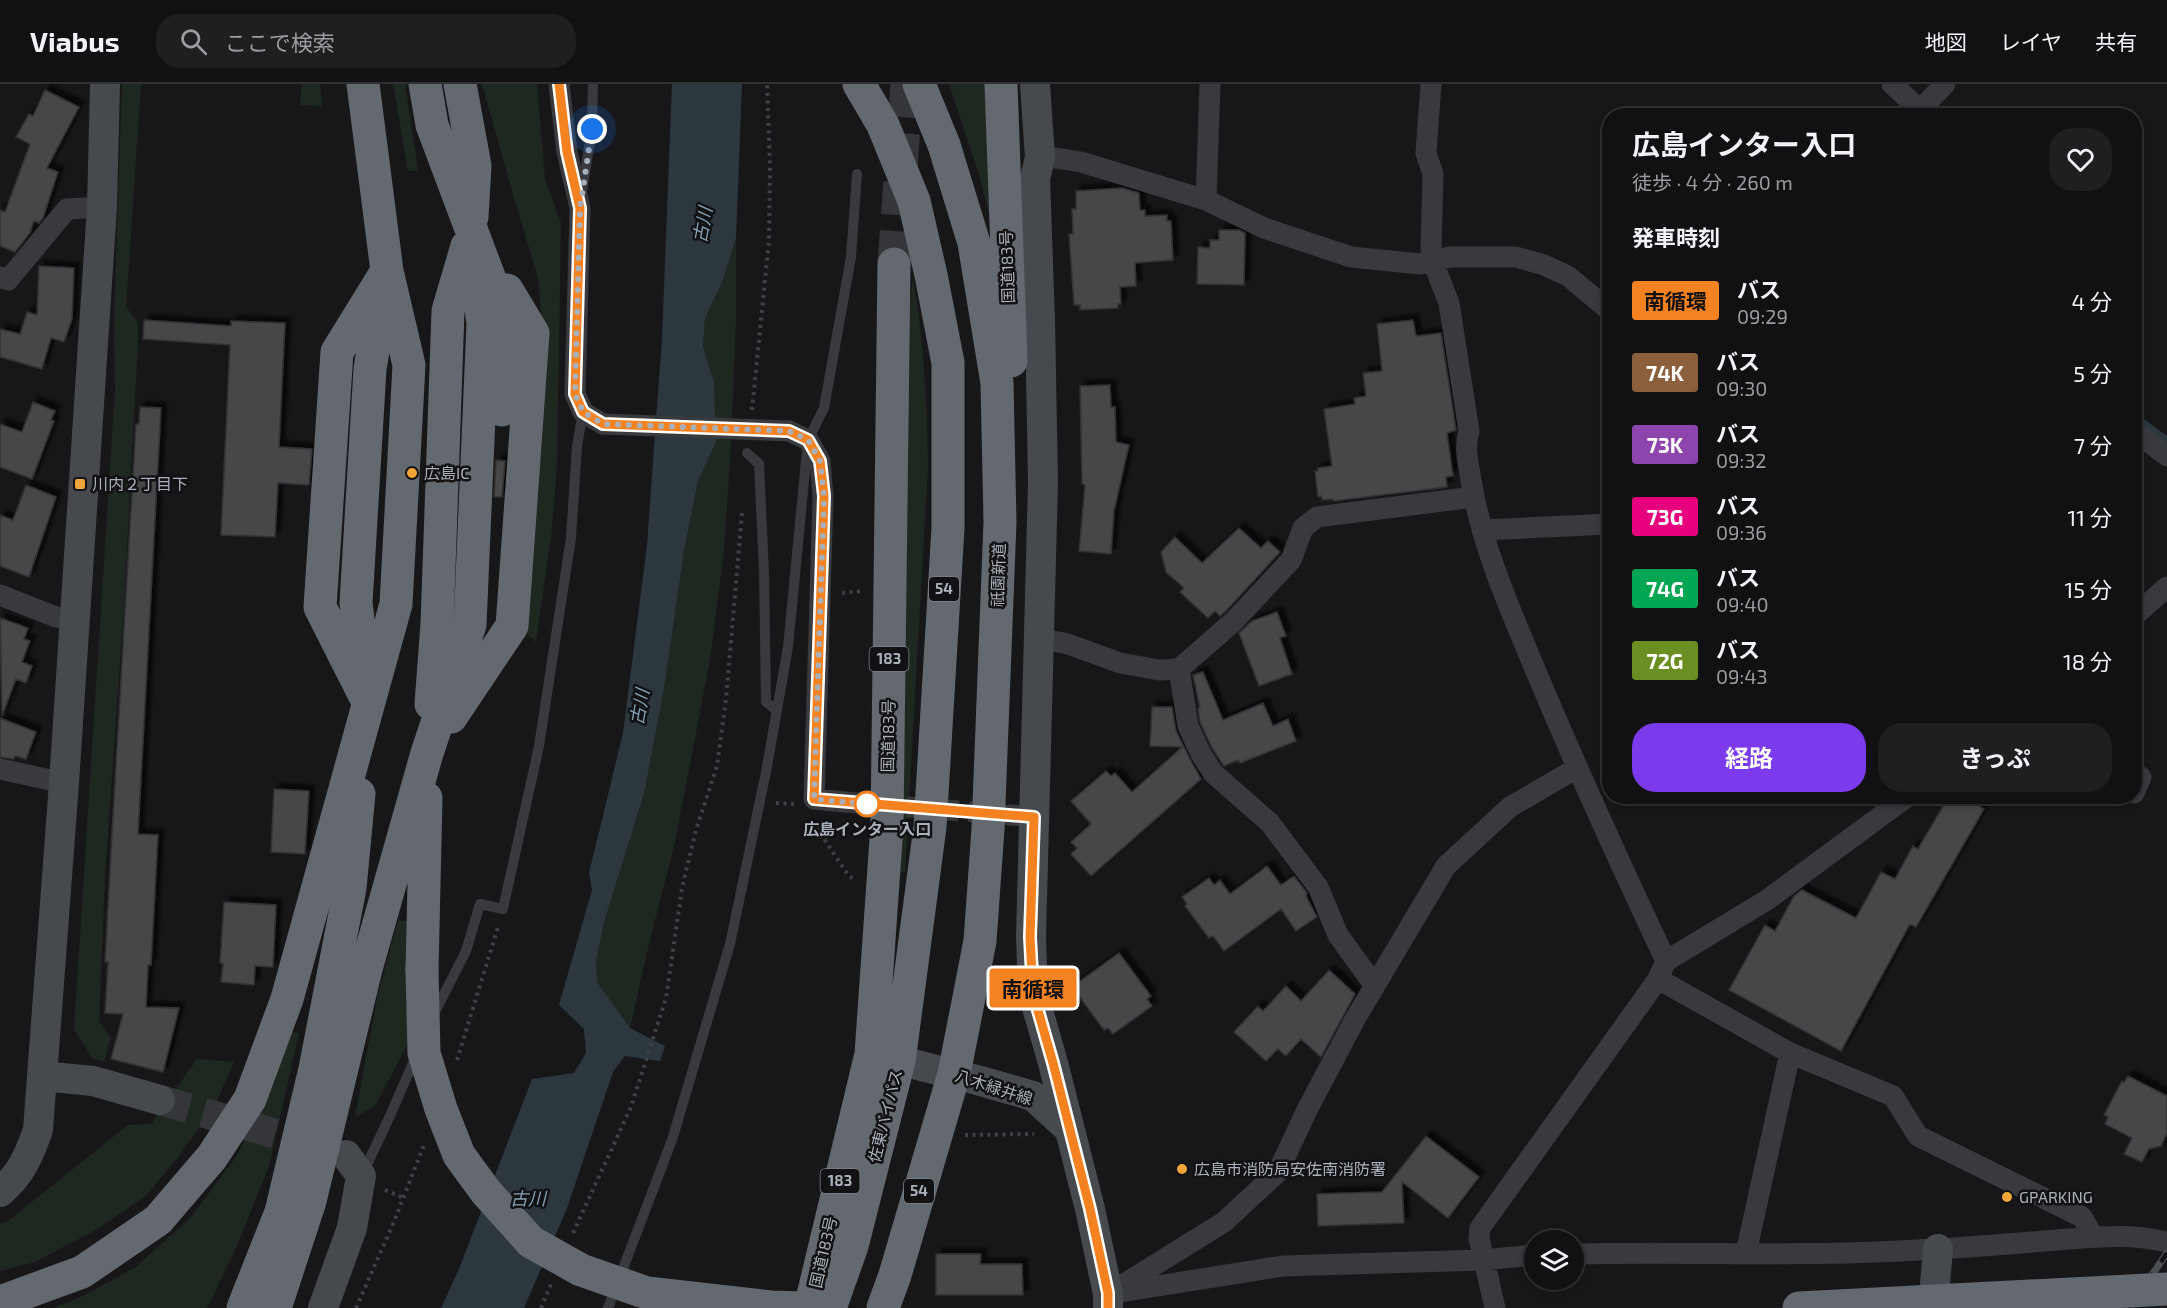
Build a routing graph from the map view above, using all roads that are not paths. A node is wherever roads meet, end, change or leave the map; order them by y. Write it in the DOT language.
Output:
graph roads {
  1 [pos="105,84"];
  2 [pos="363,84"];
  3 [pos="425,84"];
  4 [pos="460,84"];
  5 [pos="559,84"];
  6 [pos="593,84"];
  7 [pos="851,84"];
  8 [pos="860,84"];
  9 [pos="919,84"];
  10 [pos="1001,84"];
  11 [pos="1035,84"];
  12 [pos="1210,84"];
  13 [pos="1431,84"];
  14 [pos="1892,84"];
  15 [pos="1945,84"];
  16 [pos="1917,108"];
  17 [pos="1926,108"];
  18 [pos="883,124"];
  19 [pos="1040,158"];
  20 [pos="857,174"];
  21 [pos="1206,200"];
  22 [pos="102,207"];
  23 [pos="580,208"];
  24 [pos="472,231"];
  25 [pos="1433,262"];
  26 [pos="894,264"];
  27 [pos="387,271"];
  28 [pos="0,279"];
  29 [pos="1602,304"];
  30 [pos="583,412"];
  31 [pos="799,435"];
  32 [pos="2142,437"];
  33 [pos="747,453"];
  34 [pos="2167,456"];
  35 [pos="1474,498"];
  36 [pos="1000,522"];
  37 [pos="1602,524"];
  38 [pos="1482,530"];
  39 [pos="2167,587"];
  40 [pos="0,595"];
  41 [pos="2142,608"];
  42 [pos="75,620"];
  43 [pos="1038,638"];
  44 [pos="1179,669"];
  45 [pos="368,702"];
  46 [pos="777,711"];
  47 [pos="427,753"];
  48 [pos="1576,768"];
  49 [pos="0,769"];
  50 [pos="64,783"];
  51 [pos="845,802"];
  52 [pos="1897,804"];
  53 [pos="1662,970"];
  54 [pos="1375,986"];
  55 [pos="1790,1053"];
  56 [pos="885,1057"];
  57 [pos="954,1074"];
  58 [pos="42,1076"];
  59 [pos="160,1100"];
  60 [pos="1069,1129"];
  61 [pos="353,1165"];
  62 [pos="0,1192"];
  63 [pos="2093,1236"];
  64 [pos="2167,1242"];
  65 [pos="1938,1249"];
  66 [pos="1746,1253"];
  67 [pos="1584,1254"];
  68 [pos="1524,1256"];
  69 [pos="1483,1260"];
  70 [pos="894,1275"];
  71 [pos="2167,1290"];
  72 [pos="1108,1301"];
  73 [pos="0,1302"];
  74 [pos="243,1308"];
  75 [pos="275,1308"];
  76 [pos="322,1308"];
  77 [pos="608,1308"];
  78 [pos="802,1308"];
  79 [pos="810,1308"];
  80 [pos="830,1308"];
  81 [pos="883,1308"];
  82 [pos="893,1308"];
  83 [pos="1495,1308"];
  84 [pos="1799,1308"];
  85 [pos="1933,1308"];
  1 -- 22 [label="street"];
  2 -- 27 [label="highway"];
  3 -- 24 [label="highway"];
  4 -- 24 [label="highway"];
  5 -- 23 [label="street"];
  6 -- 23 [label="lane"];
  7 -- 18 [label="highway"];
  8 -- 18 [label="highway, 54"];
  9 -- 36 [label="highway, 祇園新道 / 54"];
  10 -- 36 [label="highway, 国道183号"];
  11 -- 19 [label="street"];
  12 -- 21 [label="street"];
  13 -- 25 [label="street"];
  14 -- 16 [label="street"];
  15 -- 17 [label="street"];
  18 -- 56 [label="highway, 54"];
  19 -- 21 [label="street"];
  19 -- 43 [label="street"];
  20 -- 31 [label="lane"];
  21 -- 25 [label="street"];
  22 -- 28 [label="street"];
  22 -- 42 [label="street"];
  23 -- 30 [label="street"];
  24 -- 47 [label="highway"];
  24 -- 47 [label="highway"];
  25 -- 29 [label="street"];
  25 -- 35 [label="street"];
  26 -- 56 [label="highway, 国道183号 / 183"];
  27 -- 45 [label="highway"];
  27 -- 45 [label="highway"];
  30 -- 31 [label="street, bridge"];
  30 -- 61 [label="lane"];
  31 -- 46 [label="lane"];
  31 -- 51 [label="street"];
  32 -- 34 [label="street"];
  33 -- 46 [label="lane"];
  35 -- 38 [label="street"];
  35 -- 44 [label="street"];
  36 -- 57 [label="highway, 祇園新道 / 54"];
  37 -- 38 [label="street"];
  38 -- 48 [label="street"];
  39 -- 41 [label="street"];
  40 -- 42 [label="street"];
  42 -- 50 [label="street"];
  43 -- 44 [label="street"];
  43 -- 60 [label="street"];
  44 -- 54 [label="street"];
  45 -- 73 [label="highway"];
  45 -- 74 [label="highway"];
  46 -- 77 [label="lane"];
  47 -- 75 [label="highway"];
  47 -- 78 [label="highway, bridge"];
  48 -- 53 [label="street"];
  48 -- 54 [label="street"];
  49 -- 50 [label="street"];
  50 -- 58 [label="street"];
  52 -- 53 [label="street"];
  53 -- 55 [label="street"];
  53 -- 69 [label="street"];
  54 -- 72 [label="street"];
  55 -- 63 [label="street"];
  55 -- 66 [label="street"];
  56 -- 57 [label="street, 八木緑井線"];
  56 -- 79 [label="highway, 国道183号 / 183"];
  56 -- 80 [label="highway, 佐東バイパス / 54"];
  57 -- 60 [label="street, 八木緑井線"];
  57 -- 70 [label="highway, 54"];
  58 -- 59 [label="street"];
  58 -- 62 [label="street"];
  60 -- 72 [label="street"];
  61 -- 76 [label="street"];
  63 -- 64 [label="street"];
  63 -- 65 [label="street"];
  65 -- 66 [label="street"];
  65 -- 85 [label="street"];
  66 -- 67 [label="street"];
  68 -- 69 [label="street"];
  69 -- 72 [label="street"];
  69 -- 83 [label="street"];
  70 -- 81 [label="highway, 54"];
  70 -- 82 [label="street"];
  71 -- 84 [label="highway, bridge"];
}
